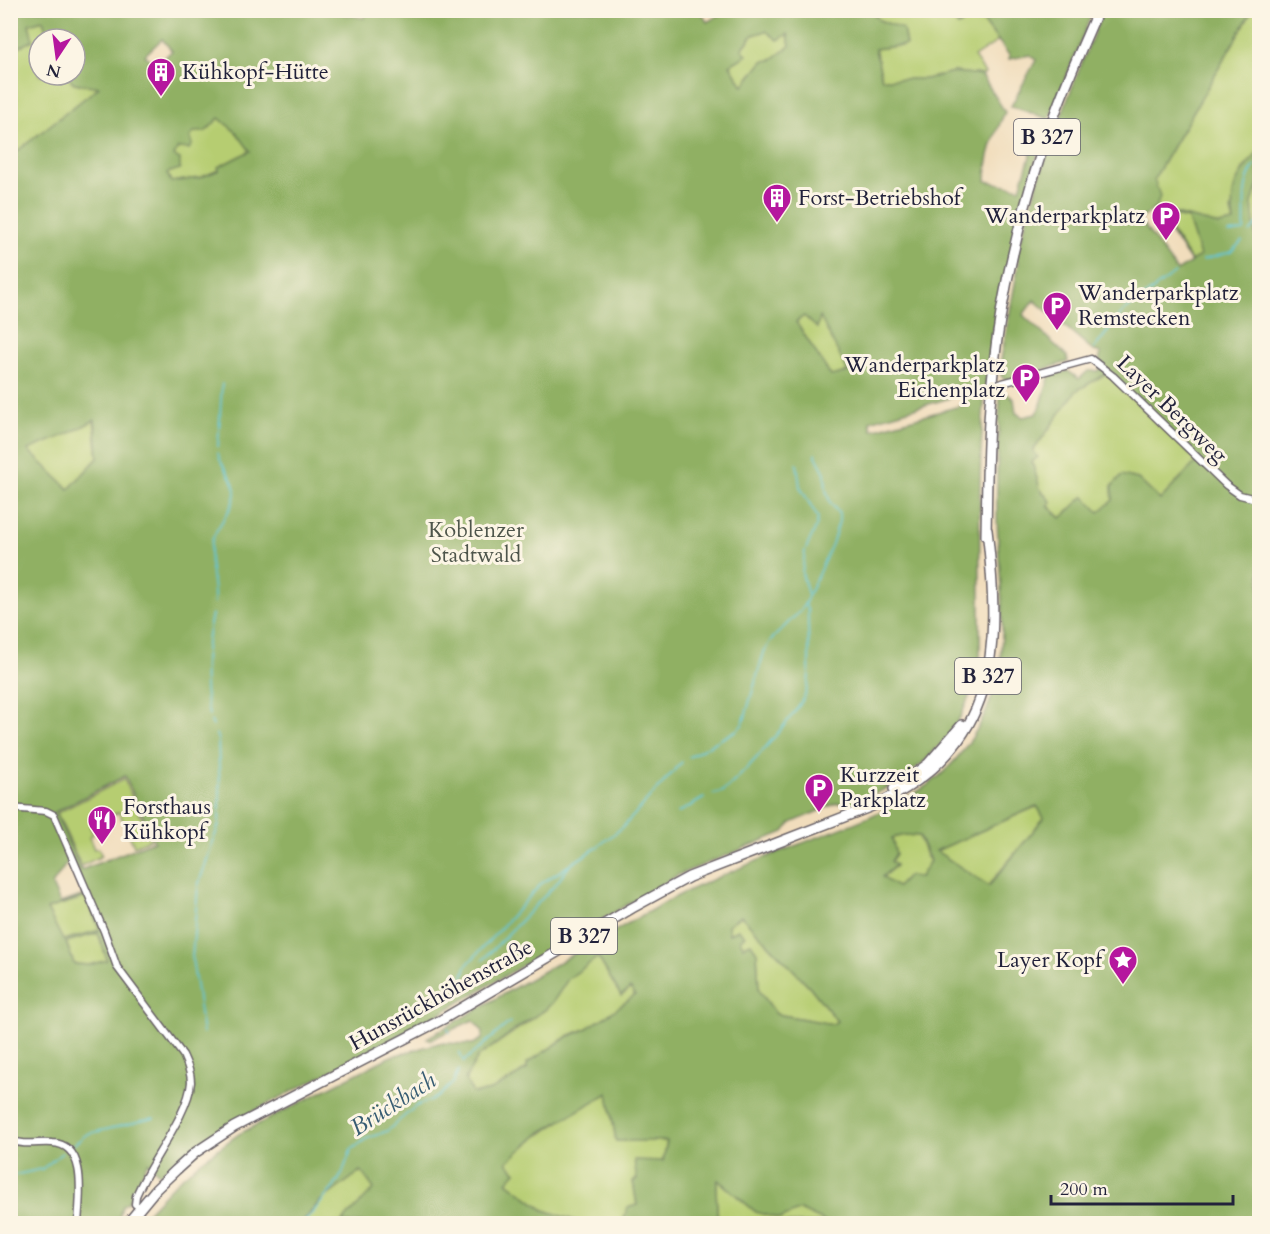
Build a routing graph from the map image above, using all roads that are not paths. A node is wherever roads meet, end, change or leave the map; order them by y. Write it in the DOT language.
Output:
graph roads {
  1 [pos="1098,10"];
  2 [pos="991,386"];
  3 [pos="1260,500"];
  4 [pos="10,808"];
  5 [pos="10,1140"];
  6 [pos="140,1208"];
  7 [pos="78,1224"];
  8 [pos="127,1224"];
  1 -- 2 [label="main road, B 327"];
  2 -- 3 [label="street, Layer Bergweg"];
  2 -- 6 [label="main road, Hunsrückhöhenstraße / B 327"];
  4 -- 6 [label="street"];
  5 -- 7 [label="street"];
  6 -- 8 [label="main road, Hunsrückhöhenstraße / B 327"];
}
